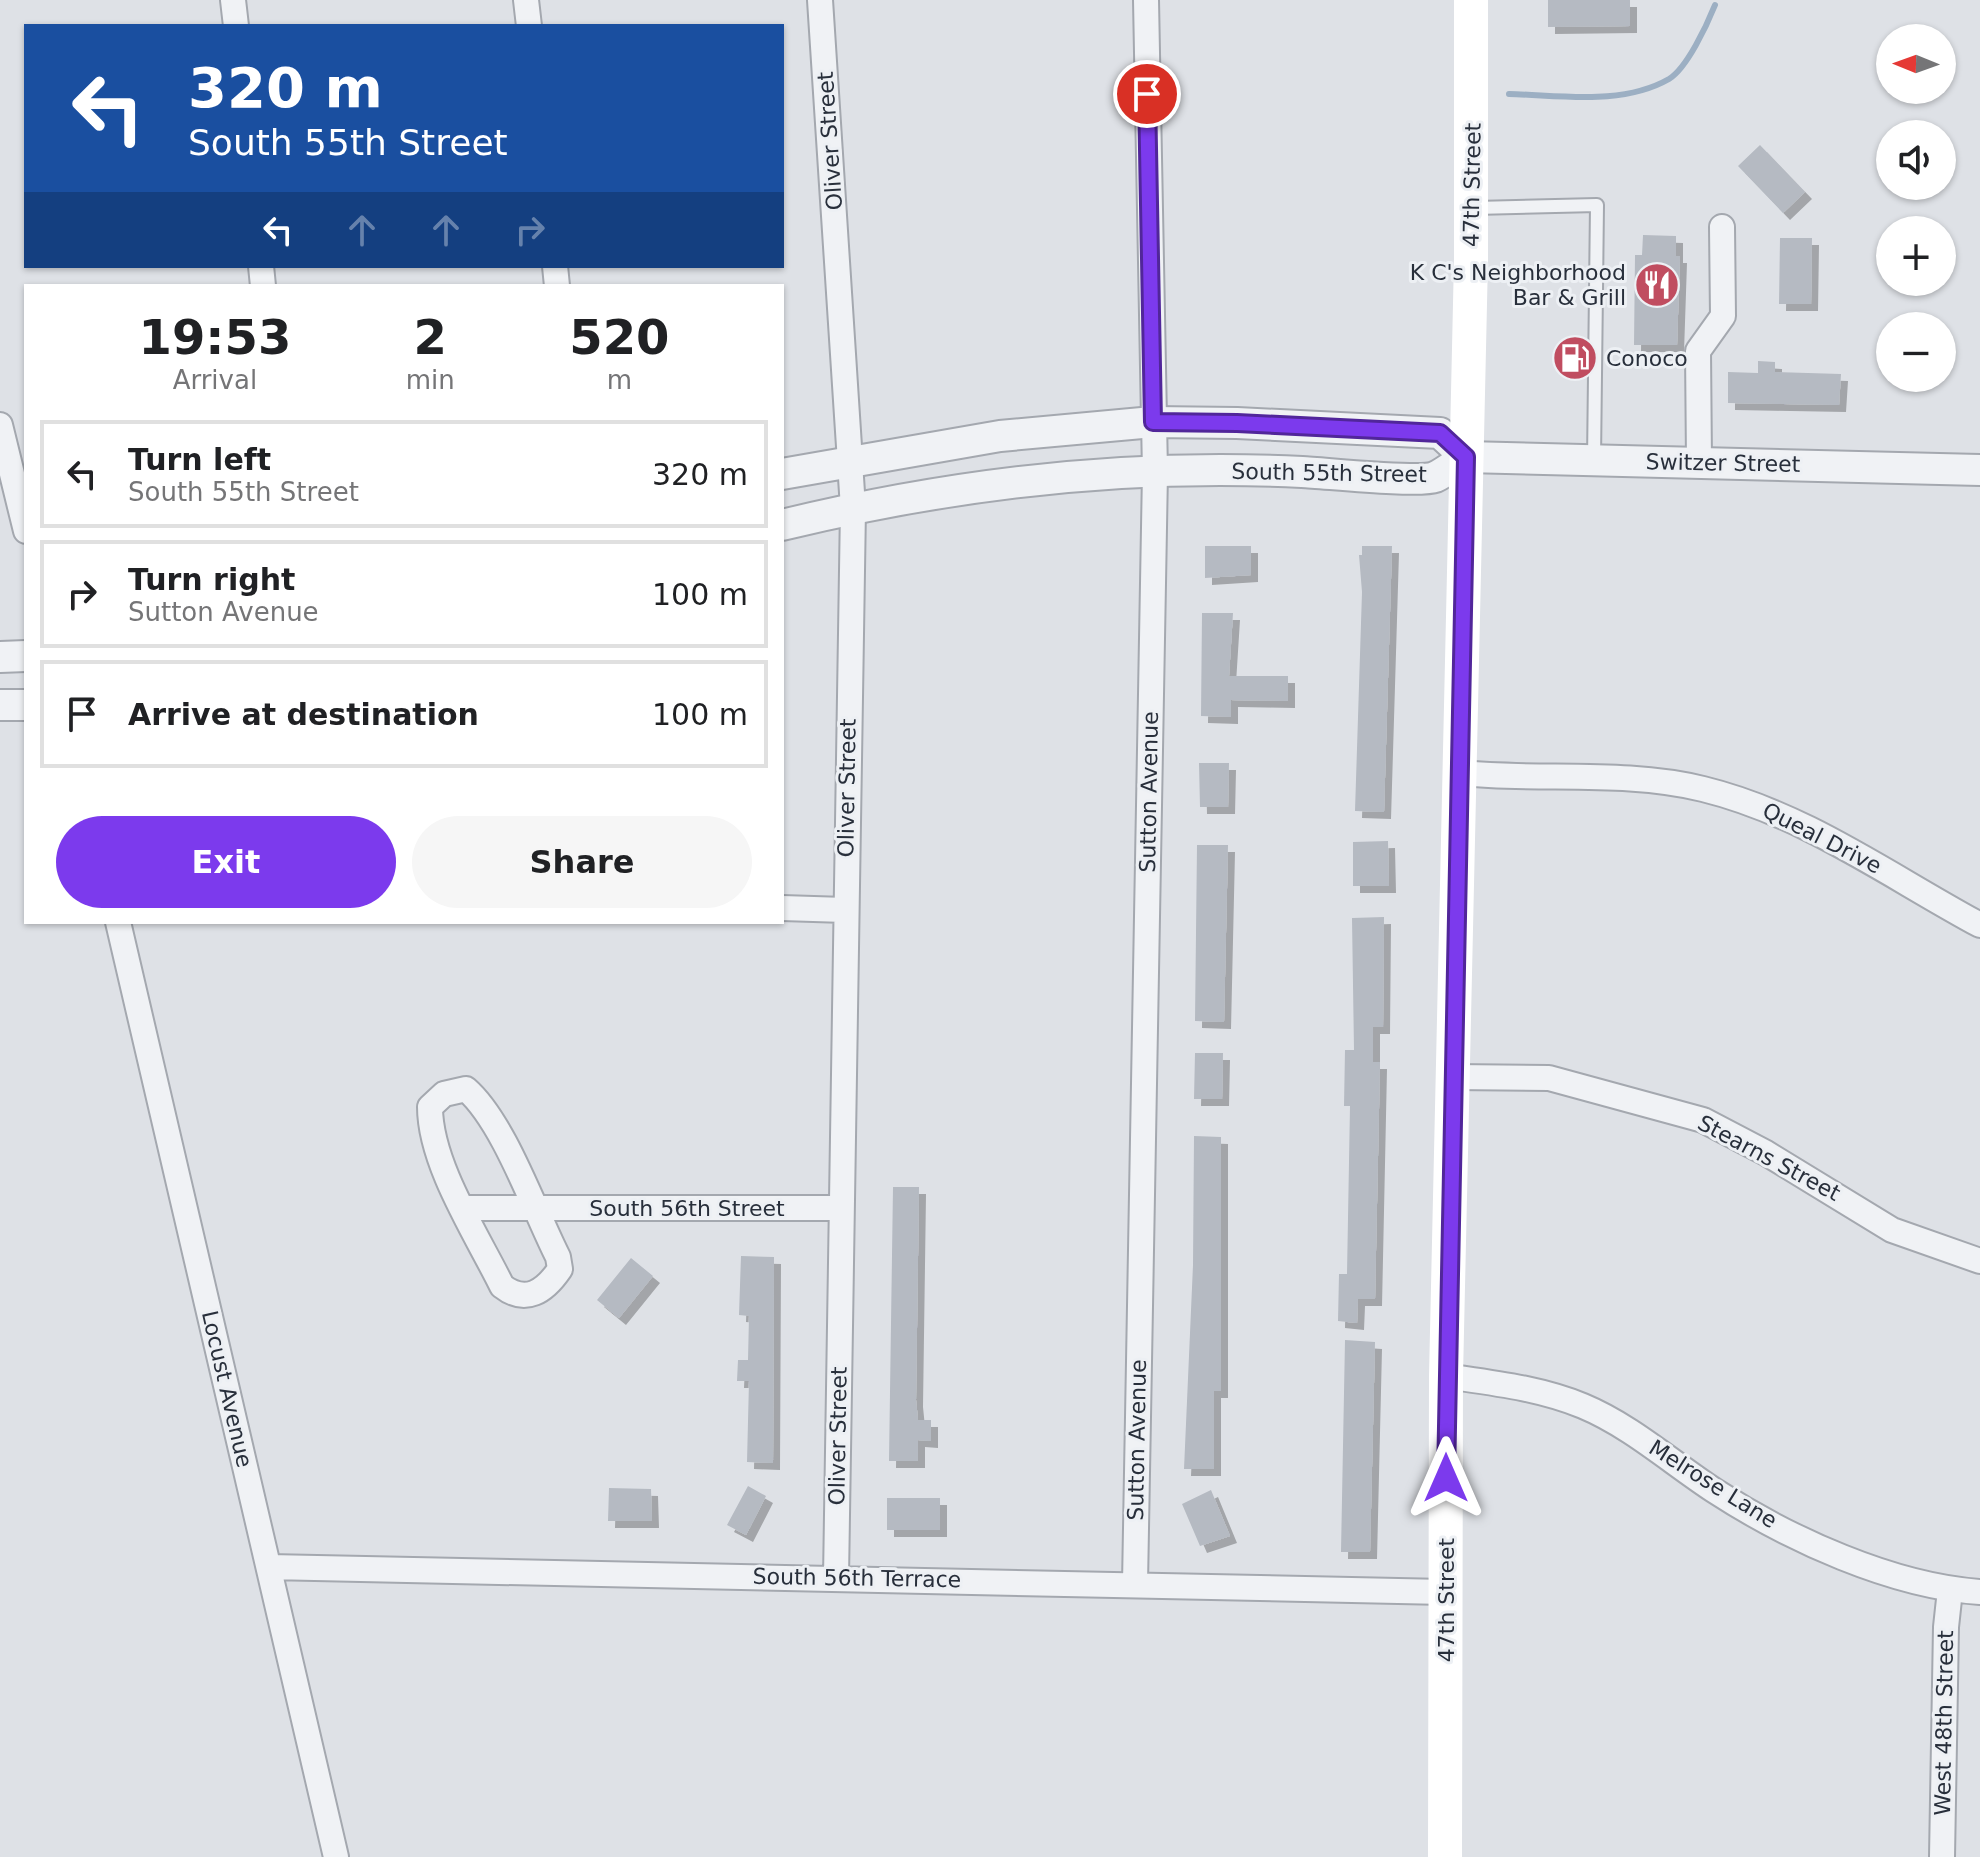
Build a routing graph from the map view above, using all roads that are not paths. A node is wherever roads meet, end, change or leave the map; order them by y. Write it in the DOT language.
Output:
graph roads {
  1 [pos="233,0"];
  2 [pos="526,0"];
  3 [pos="820,0"];
  4 [pos="1146,0"];
  5 [pos="1471,0"];
  6 [pos="236,24"];
  7 [pos="529,24"];
  8 [pos="1471,208"];
  9 [pos="1722,227"];
  10 [pos="1153,422"];
  11 [pos="0,425"];
  12 [pos="1466,457"];
  13 [pos="852,460"];
  14 [pos="1594,460"];
  15 [pos="1699,462"];
  16 [pos="1980,470"];
  17 [pos="1155,472"];
  18 [pos="784,474"];
  19 [pos="853,508"];
  20 [pos="24,523"];
  21 [pos="784,525"];
  22 [pos="24,656"];
  23 [pos="0,657"];
  24 [pos="0,705"];
  25 [pos="24,705"];
  26 [pos="1461,773"];
  27 [pos="784,908"];
  28 [pos="845,910"];
  29 [pos="118,924"];
  30 [pos="1980,925"];
  31 [pos="1453,1077"];
  32 [pos="533,1207"];
  33 [pos="464,1208"];
  34 [pos="840,1208"];
  35 [pos="1980,1261"];
  36 [pos="1446,1376"];
  37 [pos="269,1567"];
  38 [pos="836,1578"];
  39 [pos="1135,1584"];
  40 [pos="1950,1590"];
  41 [pos="1445,1592"];
  42 [pos="1980,1592"];
  43 [pos="336,1857"];
  44 [pos="1445,1857"];
  45 [pos="1942,1857"];
  1 -- 6 [label="street"];
  2 -- 7 [label="street"];
  3 -- 13 [label="street, Oliver Street"];
  4 -- 10 [label="street, Sutton Avenue"];
  5 -- 8 [label="main road, 47th Street"];
  8 -- 12 [label="main road, 47th Street"];
  8 -- 14 [label="lane"];
  9 -- 15 [label="street"];
  10 -- 12 [label="street, South 55th Street"];
  10 -- 13 [label="street, South 55th Street"];
  10 -- 17 [label="street, Sutton Avenue"];
  11 -- 20 [label="street"];
  12 -- 14 [label="street, Switzer Street"];
  12 -- 17 [label="street, South 55th Street"];
  12 -- 26 [label="main road, 47th Street"];
  13 -- 18 [label="street, South 55th Street"];
  13 -- 19 [label="street, Oliver Street"];
  14 -- 15 [label="street, Switzer Street"];
  15 -- 16 [label="street, Switzer Street"];
  17 -- 19 [label="street, South 55th Street"];
  17 -- 39 [label="street, Sutton Avenue"];
  19 -- 21 [label="street, South 55th Street"];
  19 -- 28 [label="street, Oliver Street"];
  22 -- 23 [label="street"];
  24 -- 25 [label="street"];
  26 -- 30 [label="street, Queal Drive"];
  26 -- 31 [label="main road, 47th Street"];
  27 -- 28 [label="street"];
  28 -- 34 [label="street, Oliver Street"];
  29 -- 37 [label="street, Locust Avenue"];
  31 -- 35 [label="street, Stearns Street"];
  31 -- 36 [label="main road, 47th Street"];
  32 -- 33 [label="street, South 56th Street"];
  32 -- 33 [label="street"];
  32 -- 33 [label="street"];
  32 -- 34 [label="street, South 56th Street"];
  34 -- 38 [label="street, Oliver Street"];
  36 -- 40 [label="street, Melrose Lane"];
  36 -- 41 [label="main road, 47th Street"];
  37 -- 38 [label="street, South 56th Terrace"];
  37 -- 43 [label="street, Locust Avenue"];
  38 -- 39 [label="street, South 56th Terrace"];
  39 -- 41 [label="street, South 56th Terrace"];
  40 -- 42 [label="street, Melrose Lane"];
  40 -- 45 [label="street, West 48th Street"];
  41 -- 44 [label="main road, 47th Street"];
}
